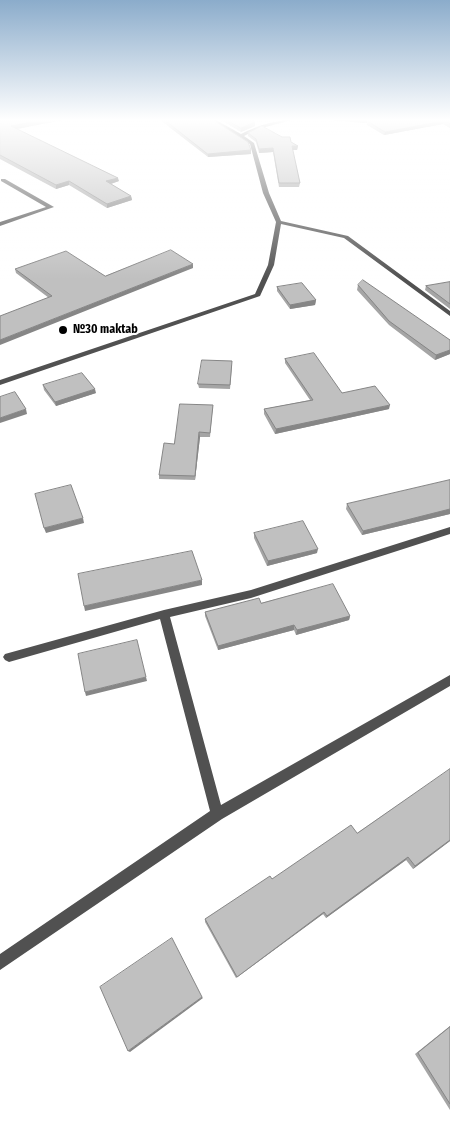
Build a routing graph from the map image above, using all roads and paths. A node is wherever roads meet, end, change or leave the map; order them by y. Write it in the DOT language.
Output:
graph roads {
  1 [pos="260,173"];
  2 [pos="3,180"];
  3 [pos="279,222"];
  4 [pos="0,224"];
  5 [pos="450,314"];
  6 [pos="0,383"];
  7 [pos="450,530"];
  8 [pos="164,614"];
  9 [pos="10,657"];
  10 [pos="450,680"];
  11 [pos="217,814"];
  12 [pos="0,963"];
  1 -- 3 [label="street"];
  2 -- 4 [label="street"];
  3 -- 5 [label="street"];
  3 -- 6 [label="street"];
  7 -- 8 [label="street"];
  8 -- 9 [label="street"];
  8 -- 11 [label="street"];
  10 -- 11 [label="street"];
  11 -- 12 [label="street"];
}
